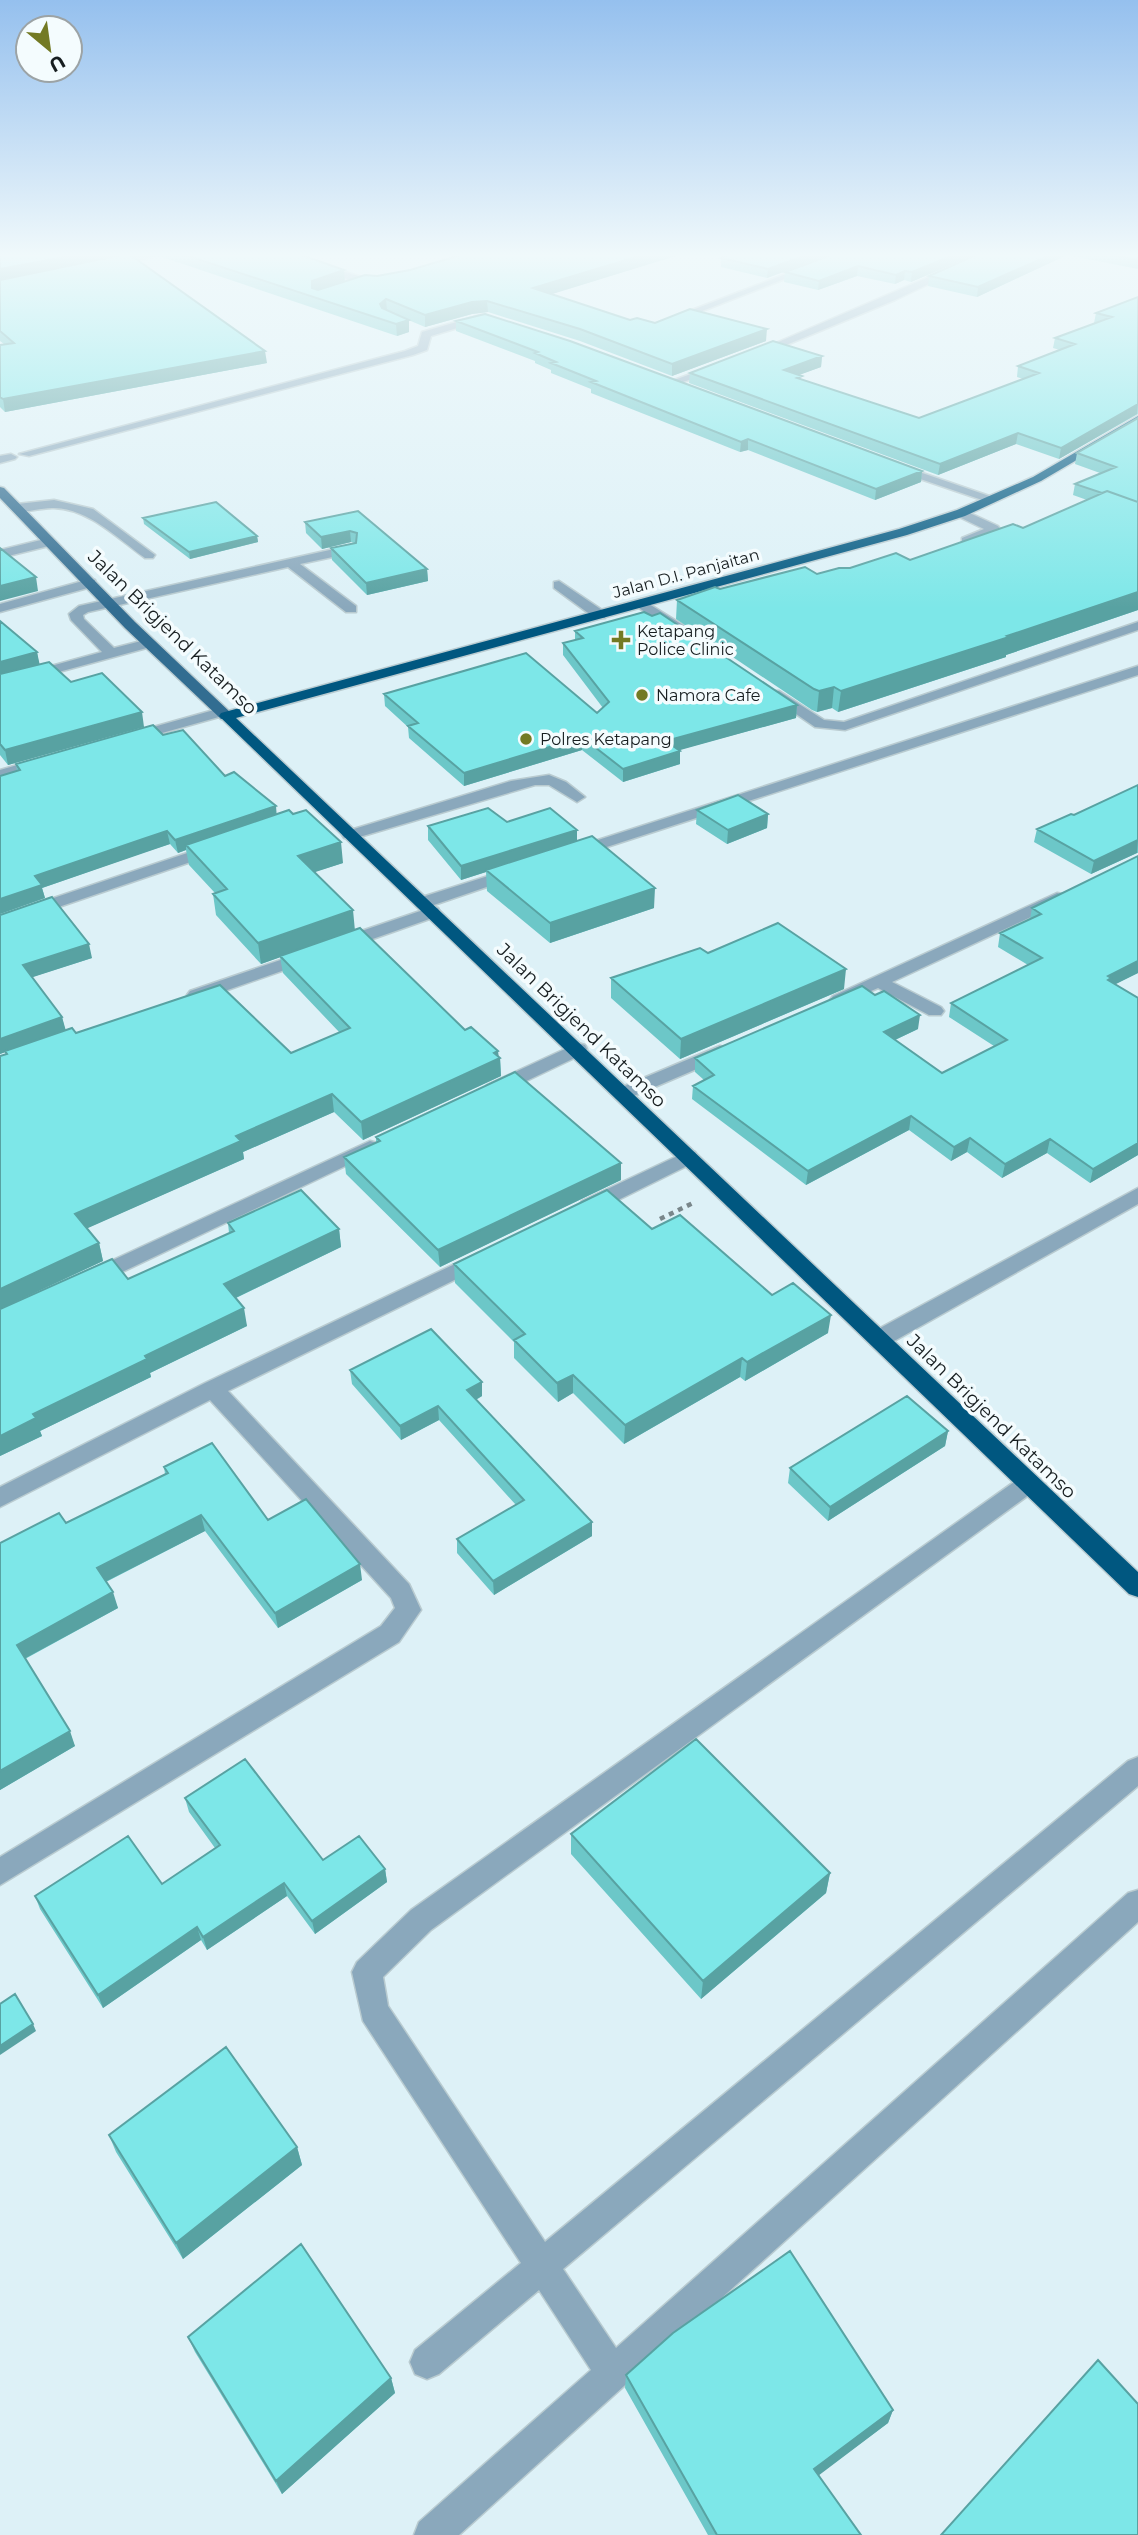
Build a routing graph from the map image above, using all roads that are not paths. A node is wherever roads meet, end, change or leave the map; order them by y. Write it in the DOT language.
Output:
graph roads {
  1 [pos="337,372"];
  2 [pos="703,372"];
  3 [pos="662,377"];
  4 [pos="674,382"];
  5 [pos="690,388"];
  6 [pos="1138,419"];
  7 [pos="25,454"];
  8 [pos="879,460"];
  9 [pos="0,491"];
  10 [pos="992,499"];
  11 [pos="17,508"];
  12 [pos="961,513"];
  13 [pos="49,542"];
  14 [pos="952,546"];
  15 [pos="352,549"];
  16 [pos="0,554"];
  17 [pos="149,555"];
  18 [pos="290,563"];
  19 [pos="90,583"];
  20 [pos="559,585"];
  21 [pos="109,603"];
  22 [pos="641,603"];
  23 [pos="0,608"];
  24 [pos="351,609"];
  25 [pos="600,615"];
  26 [pos="1138,625"];
  27 [pos="696,640"];
  28 [pos="149,643"];
  29 [pos="111,653"];
  30 [pos="1138,670"];
  31 [pos="0,684"];
  32 [pos="762,685"];
  33 [pos="223,714"];
  34 [pos="115,742"];
  35 [pos="62,757"];
  36 [pos="0,775"];
  37 [pos="577,797"];
  38 [pos="350,835"];
  39 [pos="234,842"];
  40 [pos="552,860"];
  41 [pos="526,869"];
  42 [pos="1068,893"];
  43 [pos="427,908"];
  44 [pos="0,922"];
  45 [pos="879,982"];
  46 [pos="183,999"];
  47 [pos="822,1007"];
  48 [pos="935,1011"];
  49 [pos="735,1045"];
  50 [pos="578,1049"];
  51 [pos="622,1094"];
  52 [pos="477,1097"];
  53 [pos="389,1138"];
  54 [pos="688,1157"];
  55 [pos="1138,1195"];
  56 [pos="575,1212"];
  57 [pos="500,1249"];
  58 [pos="75,1286"];
  59 [pos="879,1339"];
  60 [pos="213,1389"];
  61 [pos="1029,1483"];
  62 [pos="0,1498"];
  63 [pos="1138,1587"];
  64 [pos="1138,1769"];
  65 [pos="0,1872"];
  66 [pos="1138,1903"];
  67 [pos="542,2268"];
  68 [pos="427,2362"];
  69 [pos="613,2374"];
  70 [pos="432,2535"];
  1 -- 7 [label="street"];
  2 -- 4 [label="street"];
  3 -- 4 [label="street"];
  4 -- 5 [label="street"];
  6 -- 10 [label="highway, Jalan D.I. Panjaitan"];
  8 -- 10 [label="street"];
  9 -- 11 [label="main road, Jalan Brigjend Katamso"];
  10 -- 12 [label="highway, Jalan D.I. Panjaitan"];
  11 -- 13 [label="main road, Jalan Brigjend Katamso"];
  11 -- 17 [label="street"];
  12 -- 14 [label="street"];
  12 -- 22 [label="highway, Jalan D.I. Panjaitan"];
  13 -- 16 [label="street"];
  13 -- 19 [label="main road, Jalan Brigjend Katamso"];
  15 -- 18 [label="street"];
  18 -- 21 [label="street"];
  18 -- 24 [label="street"];
  19 -- 21 [label="main road, Jalan Brigjend Katamso"];
  19 -- 23 [label="street"];
  20 -- 25 [label="street"];
  21 -- 28 [label="main road, Jalan Brigjend Katamso"];
  21 -- 29 [label="street"];
  22 -- 25 [label="highway, Jalan D.I. Panjaitan"];
  22 -- 27 [label="street"];
  25 -- 33 [label="highway, Jalan D.I. Panjaitan"];
  26 -- 32 [label="street"];
  28 -- 29 [label="street"];
  28 -- 33 [label="main road, Jalan Brigjend Katamso"];
  29 -- 31 [label="street"];
  30 -- 40 [label="street"];
  33 -- 34 [label="street"];
  33 -- 38 [label="highway, Jalan Brigjend Katamso"];
  35 -- 36 [label="street"];
  37 -- 38 [label="street"];
  38 -- 43 [label="highway, Jalan Brigjend Katamso"];
  39 -- 44 [label="street"];
  41 -- 43 [label="street"];
  42 -- 45 [label="street"];
  43 -- 46 [label="street"];
  43 -- 50 [label="highway, Jalan Brigjend Katamso"];
  45 -- 47 [label="street"];
  45 -- 48 [label="street"];
  49 -- 51 [label="street"];
  50 -- 51 [label="highway, Jalan Brigjend Katamso"];
  50 -- 52 [label="street"];
  51 -- 54 [label="highway, Jalan Brigjend Katamso"];
  53 -- 58 [label="street"];
  54 -- 56 [label="street"];
  54 -- 59 [label="highway, Jalan Brigjend Katamso"];
  55 -- 59 [label="street"];
  57 -- 60 [label="street"];
  59 -- 61 [label="highway, Jalan Brigjend Katamso"];
  60 -- 62 [label="street"];
  60 -- 65 [label="street"];
  61 -- 63 [label="highway, Jalan Brigjend Katamso"];
  61 -- 67 [label="street"];
  64 -- 67 [label="street"];
  66 -- 69 [label="street"];
  67 -- 68 [label="street"];
  67 -- 69 [label="street"];
  69 -- 70 [label="street"];
}
